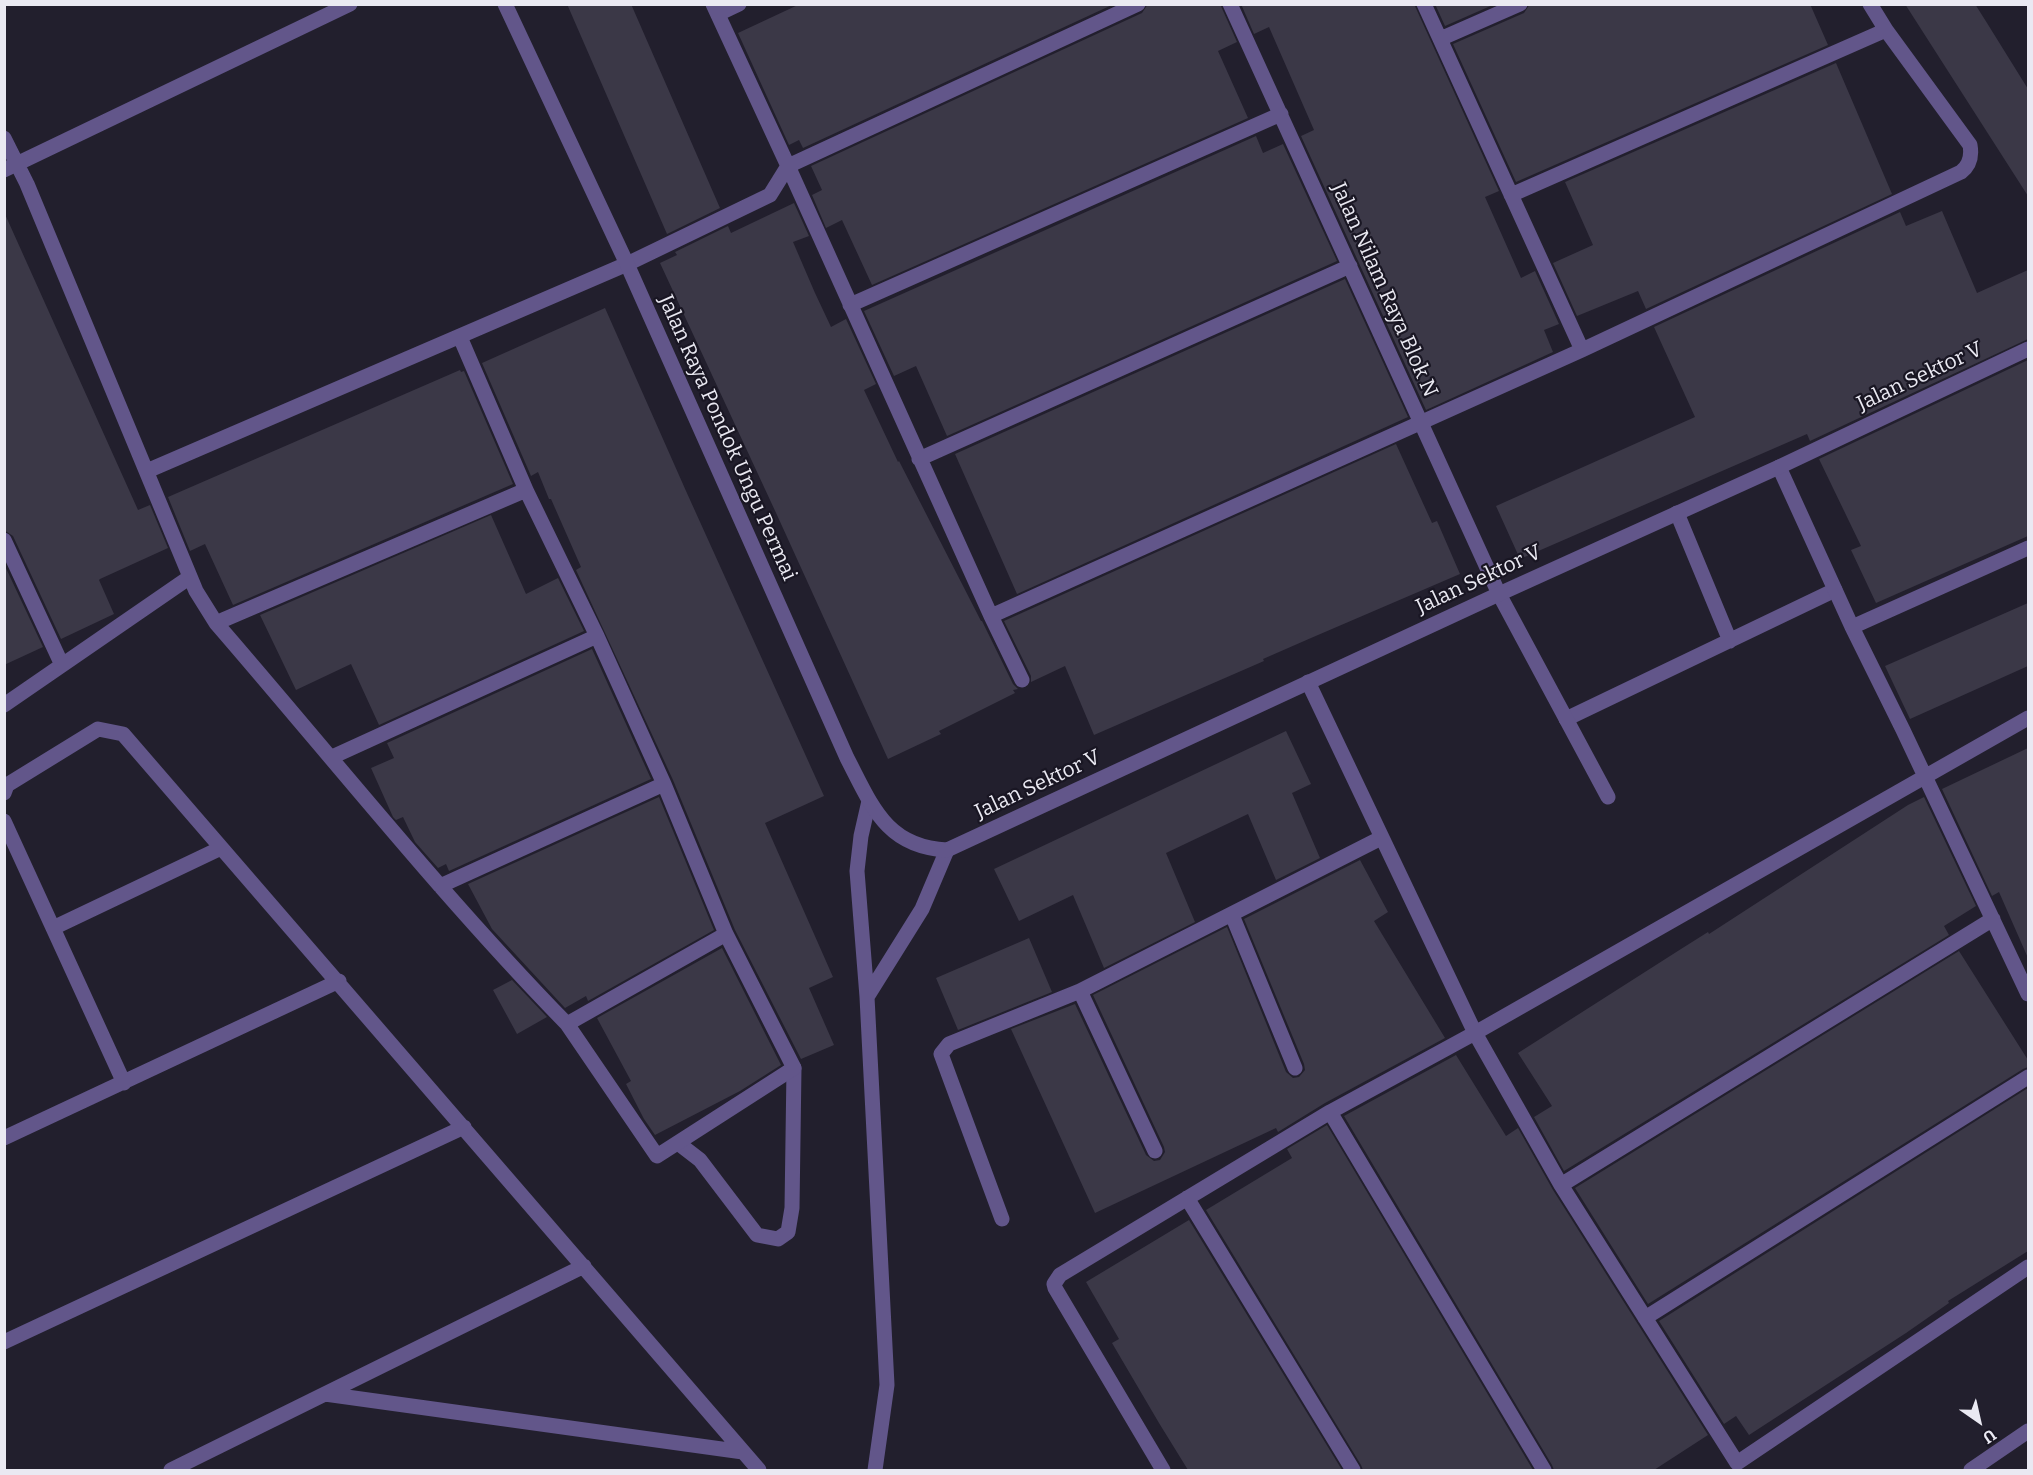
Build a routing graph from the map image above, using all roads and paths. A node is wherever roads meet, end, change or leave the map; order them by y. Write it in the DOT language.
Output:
graph roads {
  1 [pos="350,4"];
  2 [pos="505,4"];
  3 [pos="739,4"];
  4 [pos="1138,4"];
  5 [pos="1230,4"];
  6 [pos="1424,4"];
  7 [pos="1520,4"];
  8 [pos="1870,4"];
  9 [pos="715,9"];
  10 [pos="1886,30"];
  11 [pos="1440,39"];
  12 [pos="1281,114"];
  13 [pos="4,138"];
  14 [pos="788,166"];
  15 [pos="11,167"];
  16 [pos="1511,195"];
  17 [pos="627,264"];
  18 [pos="1350,266"];
  19 [pos="850,305"];
  20 [pos="460,336"];
  21 [pos="2028,349"];
  22 [pos="1582,350"];
  23 [pos="1421,422"];
  24 [pos="919,459"];
  25 [pos="1779,467"];
  26 [pos="147,471"];
  27 [pos="526,490"];
  28 [pos="1677,513"];
  29 [pos="4,540"];
  30 [pos="2028,548"];
  31 [pos="190,577"];
  32 [pos="1835,590"];
  33 [pos="1499,594"];
  34 [pos="991,616"];
  35 [pos="216,623"];
  36 [pos="1852,627"];
  37 [pos="597,636"];
  38 [pos="1730,640"];
  39 [pos="62,665"];
  40 [pos="1022,680"];
  41 [pos="1308,682"];
  42 [pos="4,705"];
  43 [pos="2028,718"];
  44 [pos="1566,719"];
  45 [pos="332,757"];
  46 [pos="1924,776"];
  47 [pos="664,784"];
  48 [pos="4,793"];
  49 [pos="1608,797"];
  50 [pos="869,801"];
  51 [pos="4,821"];
  52 [pos="1381,838"];
  53 [pos="221,848"];
  54 [pos="947,850"];
  55 [pos="440,886"];
  56 [pos="1232,915"];
  57 [pos="1994,919"];
  58 [pos="53,928"];
  59 [pos="726,934"];
  60 [pos="339,981"];
  61 [pos="1080,991"];
  62 [pos="2028,994"];
  63 [pos="867,998"];
  64 [pos="567,1024"];
  65 [pos="1474,1033"];
  66 [pos="794,1068"];
  67 [pos="1295,1068"];
  68 [pos="2028,1077"];
  69 [pos="124,1083"];
  70 [pos="1330,1112"];
  71 [pos="464,1127"];
  72 [pos="4,1138"];
  73 [pos="678,1143"];
  74 [pos="1155,1151"];
  75 [pos="1561,1185"];
  76 [pos="1187,1198"];
  77 [pos="1002,1219"];
  78 [pos="584,1266"];
  79 [pos="2028,1266"];
  80 [pos="1645,1318"];
  81 [pos="4,1342"];
  82 [pos="325,1394"];
  83 [pos="2028,1431"];
  84 [pos="743,1452"];
  85 [pos="1731,1467"];
  86 [pos="171,1470"];
  87 [pos="759,1470"];
  88 [pos="875,1470"];
  89 [pos="1164,1470"];
  90 [pos="1353,1470"];
  91 [pos="1544,1470"];
  92 [pos="1971,1470"];
  1 -- 15 [label="street"];
  2 -- 17 [label="street, Jalan Raya Pondok Ungu Permai"];
  3 -- 9 [label="street"];
  4 -- 14 [label="street"];
  5 -- 12 [label="street, Jalan Nilam Raya Blok N"];
  6 -- 11 [label="street"];
  7 -- 11 [label="street"];
  8 -- 10 [label="street"];
  9 -- 14 [label="street"];
  10 -- 16 [label="street"];
  10 -- 22 [label="street"];
  11 -- 16 [label="street"];
  12 -- 18 [label="street, Jalan Nilam Raya Blok N"];
  12 -- 19 [label="street"];
  13 -- 15 [label="street"];
  14 -- 17 [label="street"];
  14 -- 19 [label="street"];
  15 -- 26 [label="street"];
  16 -- 22 [label="street"];
  17 -- 20 [label="street"];
  17 -- 50 [label="street, Jalan Raya Pondok Ungu Permai"];
  18 -- 23 [label="street, Jalan Nilam Raya Blok N"];
  18 -- 24 [label="street"];
  19 -- 24 [label="street"];
  20 -- 26 [label="street"];
  20 -- 27 [label="street"];
  21 -- 25 [label="street, Jalan Sektor V"];
  22 -- 23 [label="street"];
  23 -- 33 [label="street, Jalan Nilam Raya Blok N"];
  23 -- 34 [label="street"];
  24 -- 34 [label="street"];
  25 -- 28 [label="street, Jalan Sektor V"];
  25 -- 32 [label="street"];
  26 -- 31 [label="street"];
  27 -- 35 [label="street"];
  27 -- 37 [label="street"];
  28 -- 33 [label="street, Jalan Sektor V"];
  28 -- 38 [label="street"];
  29 -- 39 [label="street"];
  30 -- 36 [label="street"];
  31 -- 35 [label="street"];
  31 -- 39 [label="street"];
  32 -- 36 [label="street"];
  32 -- 38 [label="street"];
  33 -- 41 [label="street, Jalan Sektor V"];
  33 -- 44 [label="street, Jalan Nilam Raya Blok N"];
  34 -- 40 [label="street"];
  35 -- 45 [label="street"];
  36 -- 46 [label="street"];
  37 -- 45 [label="street"];
  37 -- 47 [label="street"];
  38 -- 44 [label="street"];
  39 -- 42 [label="street"];
  41 -- 52 [label="street"];
  41 -- 54 [label="street, Jalan Sektor V"];
  43 -- 46 [label="street"];
  44 -- 49 [label="street, Jalan Nilam Raya Blok N"];
  45 -- 55 [label="street"];
  46 -- 57 [label="street"];
  46 -- 65 [label="street"];
  47 -- 55 [label="street"];
  47 -- 59 [label="street"];
  48 -- 53 [label="street"];
  50 -- 54 [label="street, Jalan Raya Pondok Ungu Permai"];
  50 -- 63 [label="street"];
  51 -- 58 [label="street"];
  52 -- 56 [label="street"];
  52 -- 65 [label="street"];
  53 -- 58 [label="street"];
  53 -- 60 [label="street"];
  54 -- 63 [label="street"];
  55 -- 64 [label="street"];
  56 -- 61 [label="street"];
  56 -- 67 [label="street"];
  57 -- 62 [label="street"];
  57 -- 75 [label="street"];
  58 -- 69 [label="street"];
  59 -- 64 [label="street"];
  59 -- 66 [label="street"];
  60 -- 69 [label="street"];
  60 -- 71 [label="street"];
  61 -- 74 [label="street"];
  61 -- 77 [label="street"];
  63 -- 88 [label="street"];
  64 -- 73 [label="street"];
  65 -- 70 [label="street"];
  65 -- 75 [label="street"];
  66 -- 73 [label="street"];
  66 -- 73 [label="street"];
  68 -- 80 [label="street"];
  69 -- 72 [label="street"];
  70 -- 76 [label="street"];
  70 -- 91 [label="street"];
  71 -- 78 [label="street"];
  71 -- 81 [label="street"];
  75 -- 80 [label="street"];
  76 -- 89 [label="street"];
  76 -- 90 [label="street"];
  78 -- 82 [label="street"];
  78 -- 84 [label="street"];
  79 -- 85 [label="street"];
  80 -- 85 [label="street"];
  82 -- 84 [label="street"];
  82 -- 86 [label="street"];
  83 -- 92 [label="street"];
  84 -- 87 [label="street"];
}
